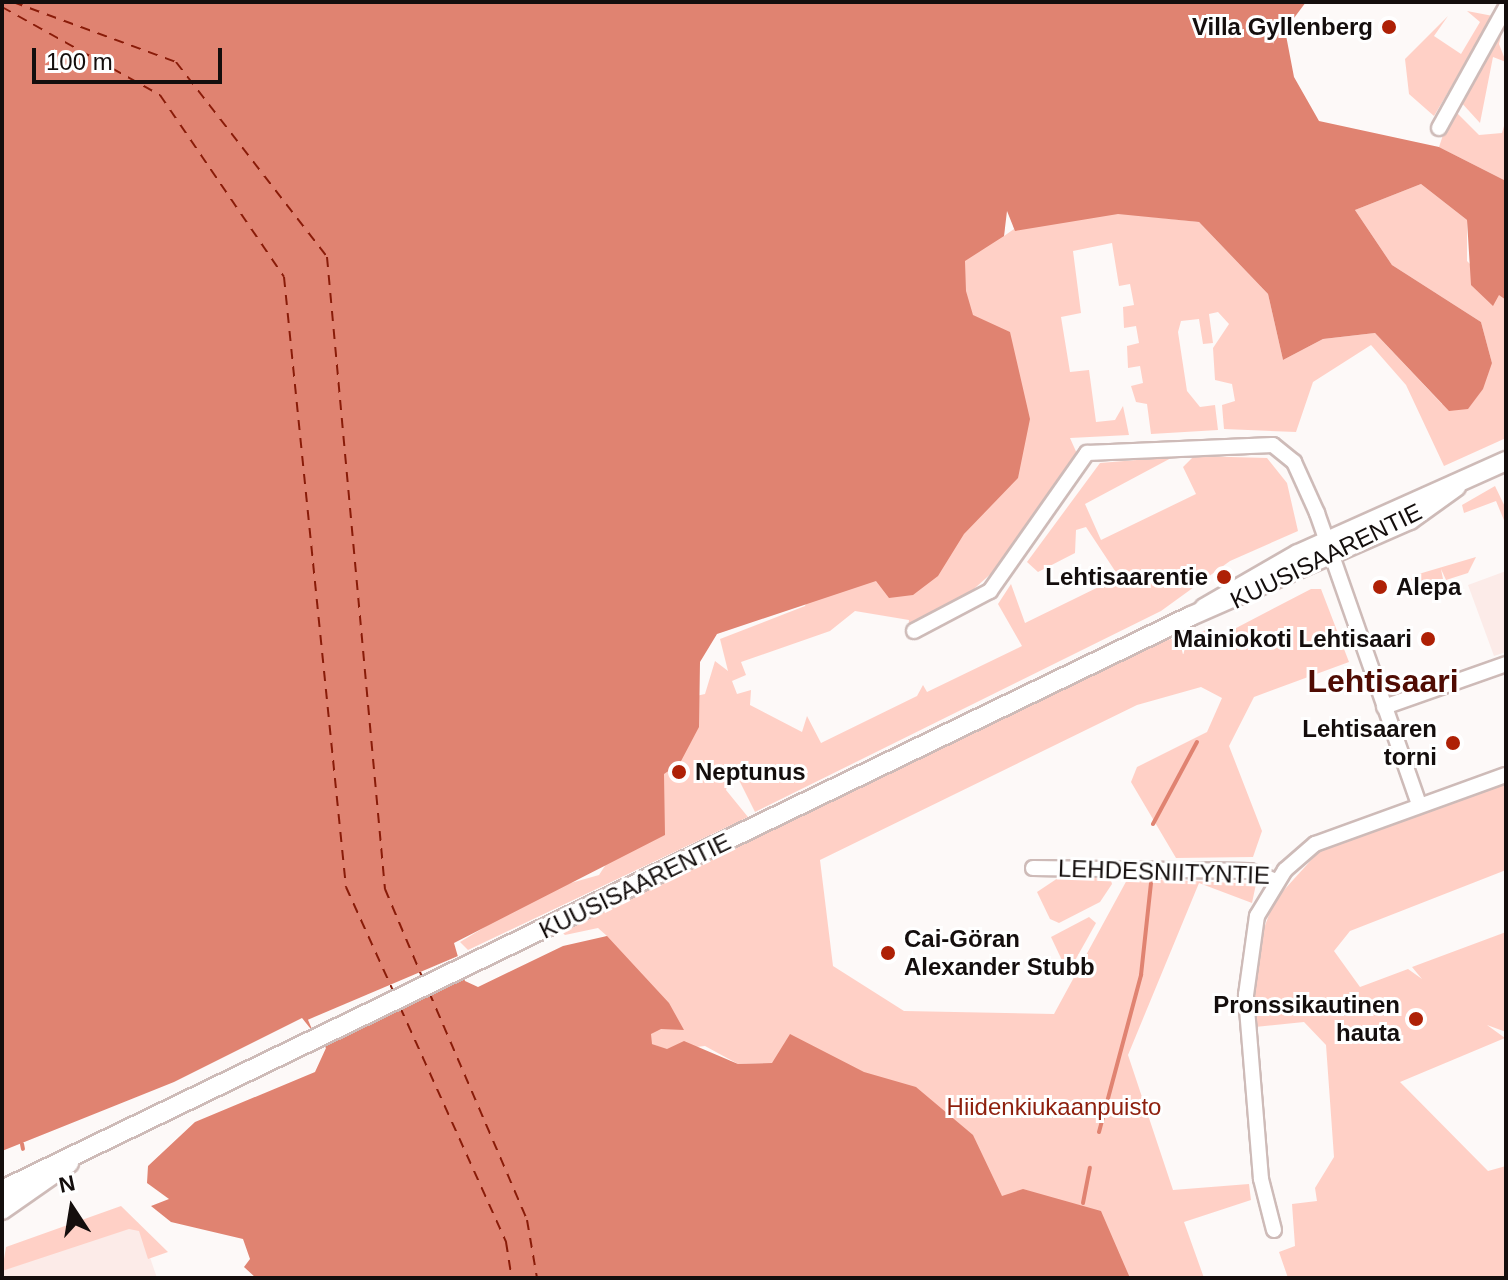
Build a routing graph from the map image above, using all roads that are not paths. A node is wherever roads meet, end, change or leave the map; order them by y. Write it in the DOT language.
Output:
graph roads {
  1 [pos="1506,7"];
  2 [pos="1439,128"];
  3 [pos="1506,461"];
  4 [pos="1328,549"];
  5 [pos="914,631"];
  6 [pos="1506,664"];
  7 [pos="1384,707"];
  8 [pos="1506,775"];
  9 [pos="1418,802"];
  10 [pos="1033,868"];
  11 [pos="1276,881"];
  12 [pos="77,1156"];
  13 [pos="2,1190"];
  14 [pos="2,1210"];
  15 [pos="1274,1230"];
  1 -- 2 [label="street"];
  3 -- 4 [label="main road, KUUSISAARENTIE"];
  4 -- 5 [label="street"];
  4 -- 7 [label="street"];
  4 -- 12 [label="main road, KUUSISAARENTIE"];
  6 -- 7 [label="street"];
  7 -- 9 [label="street"];
  8 -- 9 [label="street"];
  9 -- 11 [label="street, LEHDESNIITYNTIE"];
  10 -- 11 [label="street, LEHDESNIITYNTIE"];
  11 -- 15 [label="street"];
  12 -- 13 [label="main road, KUUSISAARENTIE"];
  12 -- 14 [label="main road, KUUSISAARENTIE"];
}
